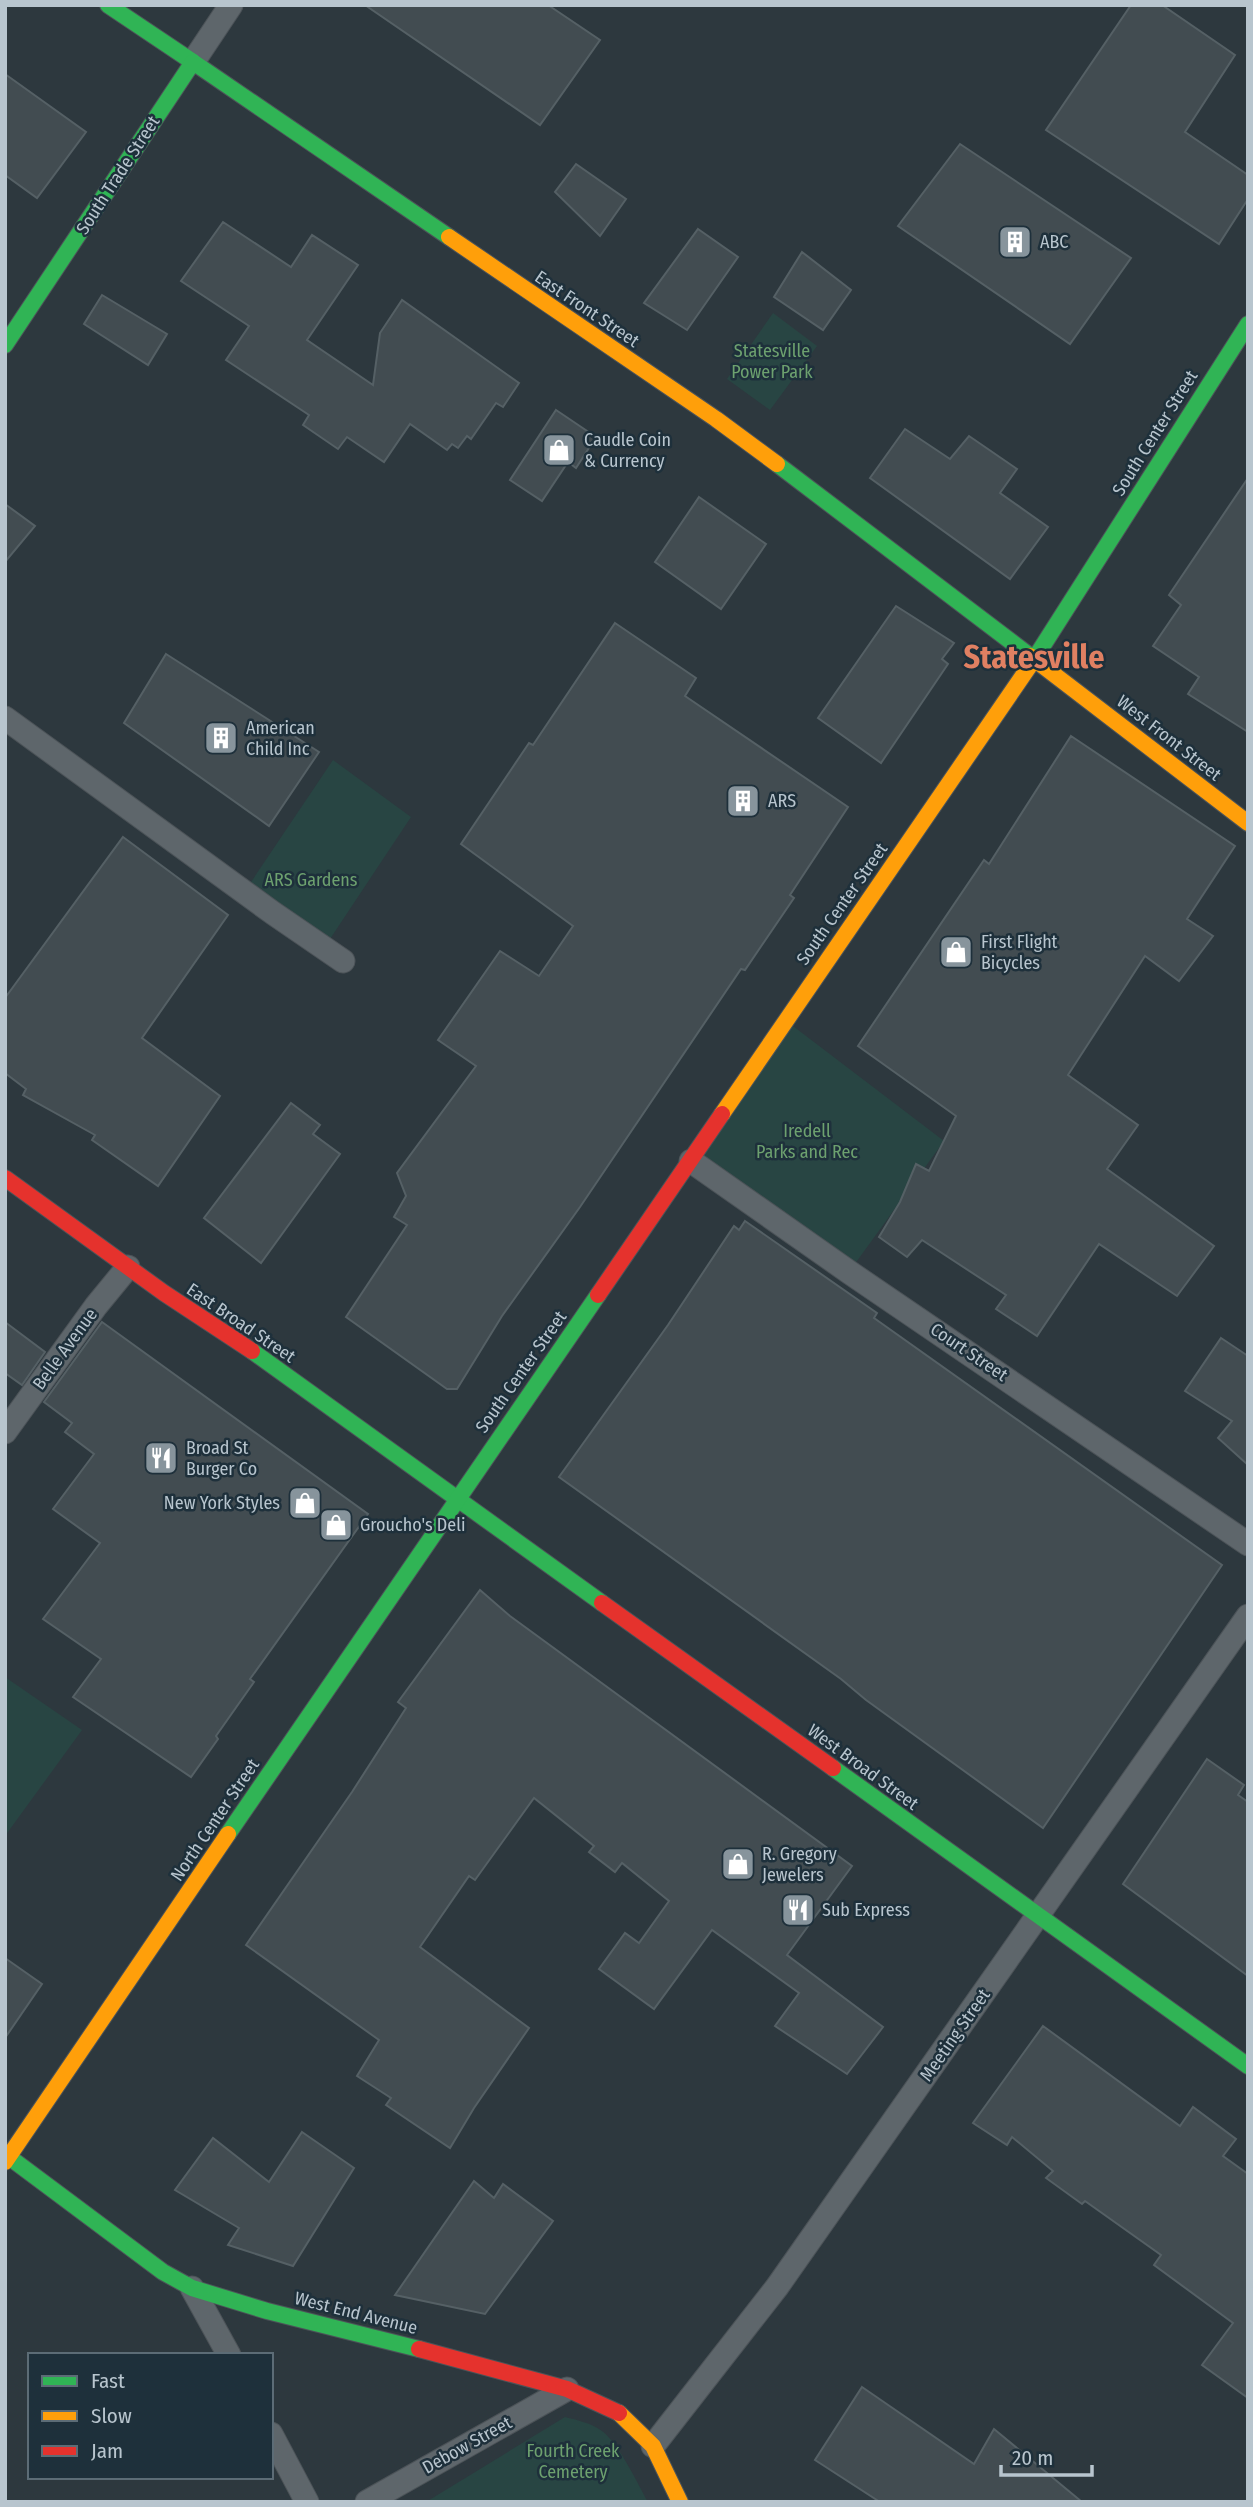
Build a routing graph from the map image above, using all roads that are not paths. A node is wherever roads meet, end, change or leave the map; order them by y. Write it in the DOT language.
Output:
graph roads {
  1 [pos="108,5"];
  2 [pos="231,5"];
  3 [pos="193,62"];
  4 [pos="1248,324"];
  5 [pos="5,345"];
  6 [pos="1035,658"];
  7 [pos="5,718"];
  8 [pos="1248,822"];
  9 [pos="342,961"];
  10 [pos="691,1161"];
  11 [pos="5,1178"];
  12 [pos="128,1267"];
  13 [pos="5,1432"];
  14 [pos="456,1499"];
  15 [pos="1248,1544"];
  16 [pos="1248,1616"];
  17 [pos="1039,1916"];
  18 [pos="1248,2066"];
  19 [pos="7,2157"];
  20 [pos="192,2288"];
  21 [pos="228,2353"];
  22 [pos="567,2389"];
  23 [pos="273,2438"];
  24 [pos="653,2446"];
  25 [pos="307,2502"];
  26 [pos="367,2502"];
  27 [pos="680,2502"];
  1 -- 3 [label="main road, East Front Street"];
  2 -- 3 [label="street, South Trade Street"];
  3 -- 5 [label="main road, South Trade Street"];
  3 -- 6 [label="main road, East Front Street"];
  4 -- 6 [label="main road, South Center Street"];
  6 -- 8 [label="main road, West Front Street"];
  6 -- 10 [label="main road, South Center Street"];
  7 -- 9 [label="street"];
  10 -- 14 [label="main road, South Center Street"];
  10 -- 15 [label="street, Court Street"];
  11 -- 12 [label="main road, East Broad Street"];
  12 -- 13 [label="street, Belle Avenue"];
  12 -- 14 [label="main road, East Broad Street"];
  14 -- 17 [label="main road, West Broad Street"];
  14 -- 19 [label="main road, North Center Street"];
  16 -- 17 [label="street, Meeting Street"];
  17 -- 18 [label="main road, West Broad Street"];
  17 -- 24 [label="street, Meeting Street"];
  19 -- 20 [label="main road, West End Avenue"];
  20 -- 21 [label="street"];
  20 -- 22 [label="main road, West End Avenue"];
  22 -- 24 [label="main road, West End Avenue"];
  22 -- 26 [label="street, Debow Street"];
  23 -- 25 [label="street"];
  24 -- 27 [label="main road, West End Avenue"];
}
